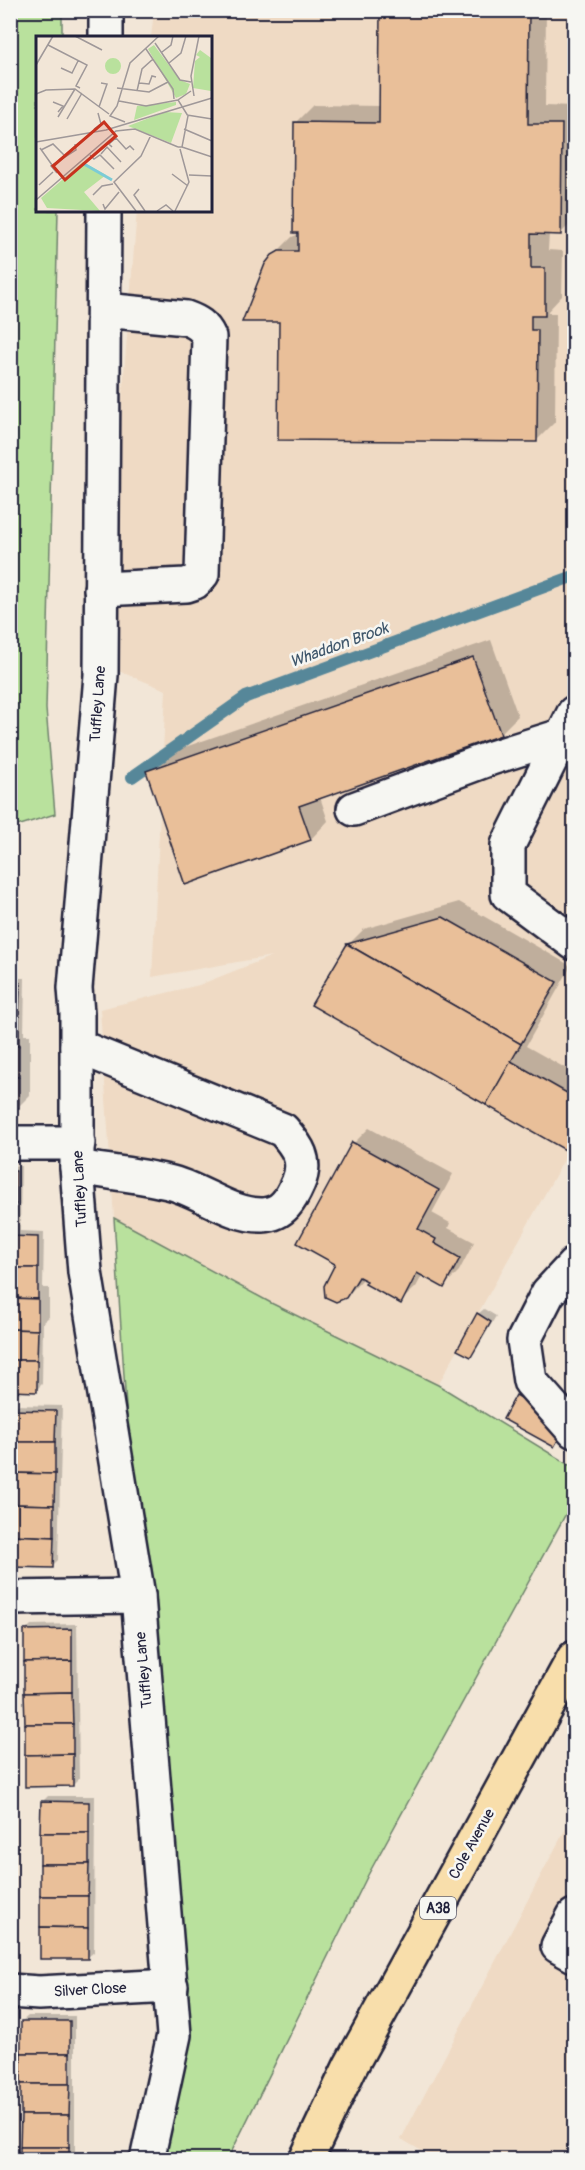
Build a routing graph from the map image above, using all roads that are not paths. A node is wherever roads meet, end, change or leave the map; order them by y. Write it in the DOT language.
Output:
graph roads {
  1 [pos="106,10"];
  2 [pos="106,36"];
  3 [pos="104,212"];
  4 [pos="104,310"];
  5 [pos="101,589"];
  6 [pos="571,734"];
  7 [pos="354,809"];
  8 [pos="574,943"];
  9 [pos="77,1046"];
  10 [pos="10,1143"];
  11 [pos="77,1155"];
  12 [pos="574,1265"];
  13 [pos="574,1431"];
  14 [pos="138,1596"];
  15 [pos="10,1598"];
  16 [pos="574,1658"];
  17 [pos="574,1916"];
  18 [pos="574,1955"];
  19 [pos="171,1986"];
  20 [pos="10,1991"];
  21 [pos="147,2160"];
  22 [pos="306,2160"];
  1 -- 2 [label="street"];
  3 -- 4 [label="street, Tuffley Lane"];
  4 -- 5 [label="street, Tuffley Lane"];
  4 -- 5 [label="street"];
  5 -- 9 [label="street, Tuffley Lane"];
  6 -- 7 [label="street"];
  6 -- 8 [label="street"];
  9 -- 11 [label="street, Tuffley Lane"];
  9 -- 11 [label="street"];
  10 -- 11 [label="street"];
  11 -- 14 [label="street, Tuffley Lane"];
  12 -- 13 [label="street"];
  14 -- 15 [label="street"];
  14 -- 19 [label="street, Tuffley Lane"];
  16 -- 22 [label="highway, Cole Avenue / A38"];
  17 -- 18 [label="street"];
  19 -- 20 [label="street, Silver Close"];
  19 -- 21 [label="street, Tuffley Lane"];
}
